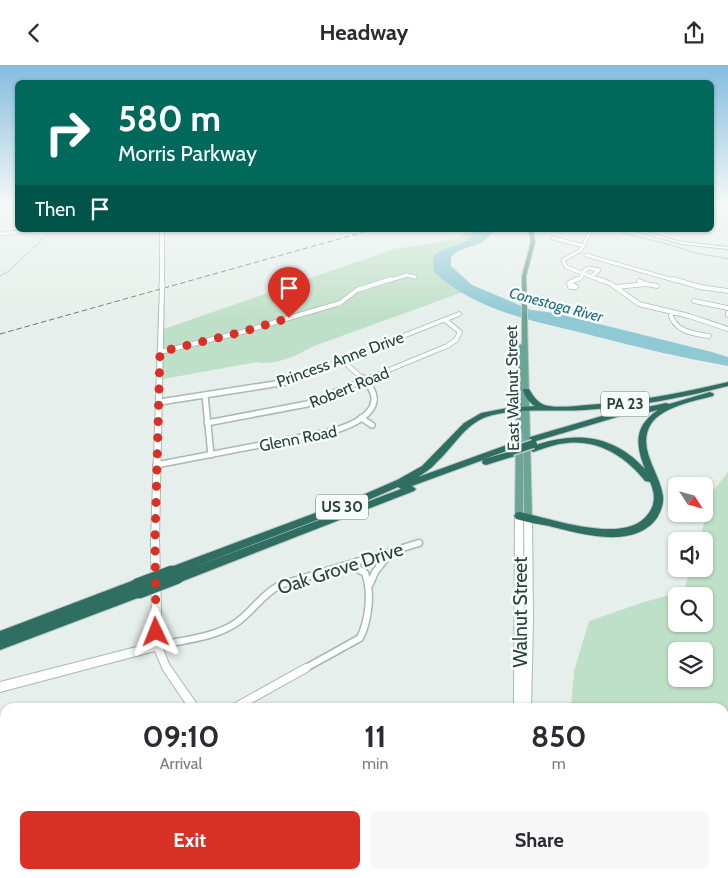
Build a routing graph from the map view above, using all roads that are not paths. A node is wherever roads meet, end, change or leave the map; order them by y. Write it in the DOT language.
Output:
graph roads {
  1 [pos="162,241"];
  2 [pos="529,241"];
  3 [pos="534,241"];
  4 [pos="568,241"];
  5 [pos="585,241"];
  6 [pos="674,241"];
  7 [pos="584,244"];
  8 [pos="728,248"];
  9 [pos="586,255"];
  10 [pos="582,273"];
  11 [pos="415,277"];
  12 [pos="592,277"];
  13 [pos="639,281"];
  14 [pos="569,283"];
  15 [pos="646,284"];
  16 [pos="522,286"];
  17 [pos="657,286"];
  18 [pos="617,287"];
  19 [pos="728,291"];
  20 [pos="694,301"];
  21 [pos="728,308"];
  22 [pos="670,312"];
  23 [pos="459,314"];
  24 [pos="445,319"];
  25 [pos="727,328"];
  26 [pos="709,336"];
  27 [pos="522,349"];
  28 [pos="160,352"];
  29 [pos="342,360"];
  30 [pos="365,380"];
  31 [pos="724,385"];
  32 [pos="728,390"];
  33 [pos="526,391"];
  34 [pos="696,392"];
  35 [pos="710,394"];
  36 [pos="205,395"];
  37 [pos="160,402"];
  38 [pos="553,409"];
  39 [pos="522,411"];
  40 [pos="361,418"];
  41 [pos="208,423"];
  42 [pos="372,425"];
  43 [pos="533,444"];
  44 [pos="512,451"];
  45 [pos="211,455"];
  46 [pos="486,461"];
  47 [pos="156,465"];
  48 [pos="321,515"];
  49 [pos="523,515"];
  50 [pos="419,543"];
  51 [pos="392,551"];
  52 [pos="349,564"];
  53 [pos="175,575"];
  54 [pos="370,585"];
  55 [pos="138,588"];
  56 [pos="78,615"];
  57 [pos="0,637"];
  58 [pos="0,646"];
  59 [pos="157,646"];
  60 [pos="0,687"];
  61 [pos="191,703"];
  62 [pos="243,703"];
  63 [pos="520,703"];
  64 [pos="526,703"];
  1 -- 28 [label="main road"];
  2 -- 16 [label="main road, East Walnut Street"];
  3 -- 16 [label="main road, East Walnut Street"];
  4 -- 7 [label="street"];
  5 -- 7 [label="street"];
  6 -- 8 [label="main road"];
  7 -- 10 [label="street"];
  9 -- 19 [label="street"];
  10 -- 12 [label="street"];
  10 -- 12 [label="street"];
  10 -- 14 [label="street"];
  11 -- 28 [label="street"];
  12 -- 18 [label="street"];
  13 -- 15 [label="street"];
  15 -- 17 [label="street"];
  15 -- 18 [label="street"];
  16 -- 27 [label="main road, East Walnut Street"];
  18 -- 22 [label="street"];
  20 -- 21 [label="street"];
  22 -- 25 [label="street"];
  22 -- 26 [label="street"];
  23 -- 24 [label="street, Princess Anne Drive"];
  24 -- 29 [label="street, Princess Anne Drive"];
  24 -- 30 [label="street, Robert Road"];
  27 -- 33 [label="main road, East Walnut Street"];
  27 -- 39 [label="main road, East Walnut Street"];
  28 -- 37 [label="main road"];
  29 -- 30 [label="street, Glenn Road"];
  29 -- 36 [label="street, Princess Anne Drive"];
  30 -- 40 [label="street, Glenn Road"];
  30 -- 41 [label="street, Robert Road"];
  31 -- 34 [label="highway"];
  32 -- 35 [label="highway"];
  33 -- 38 [label="highway"];
  33 -- 39 [label="main road, East Walnut Street"];
  34 -- 38 [label="highway, PA 23"];
  34 -- 43 [label="highway"];
  35 -- 43 [label="highway"];
  35 -- 49 [label="highway, PA 23"];
  36 -- 37 [label="street, Princess Anne Drive"];
  36 -- 41 [label="street"];
  37 -- 47 [label="main road"];
  38 -- 39 [label="highway"];
  39 -- 48 [label="highway"];
  39 -- 49 [label="main road, East Walnut Street"];
  40 -- 42 [label="street"];
  40 -- 45 [label="street, Glenn Road"];
  41 -- 45 [label="street"];
  43 -- 44 [label="highway, bridge"];
  43 -- 49 [label="highway"];
  44 -- 46 [label="highway"];
  44 -- 48 [label="highway, US 30"];
  45 -- 47 [label="street, Glenn Road"];
  46 -- 53 [label="highway, US 30"];
  47 -- 59 [label="main road"];
  48 -- 53 [label="highway, US 30"];
  49 -- 63 [label="main road, Walnut Street"];
  49 -- 64 [label="main road, Walnut Street"];
  50 -- 51 [label="street, Oak Grove Drive"];
  51 -- 52 [label="street, Oak Grove Drive"];
  51 -- 54 [label="street"];
  52 -- 54 [label="street"];
  52 -- 59 [label="street, Oak Grove Drive"];
  53 -- 55 [label="highway, US 30, bridge"];
  54 -- 62 [label="street"];
  55 -- 56 [label="highway, US 30"];
  55 -- 57 [label="highway, US 30"];
  56 -- 58 [label="highway"];
  59 -- 60 [label="main road"];
  59 -- 61 [label="main road"];
}
